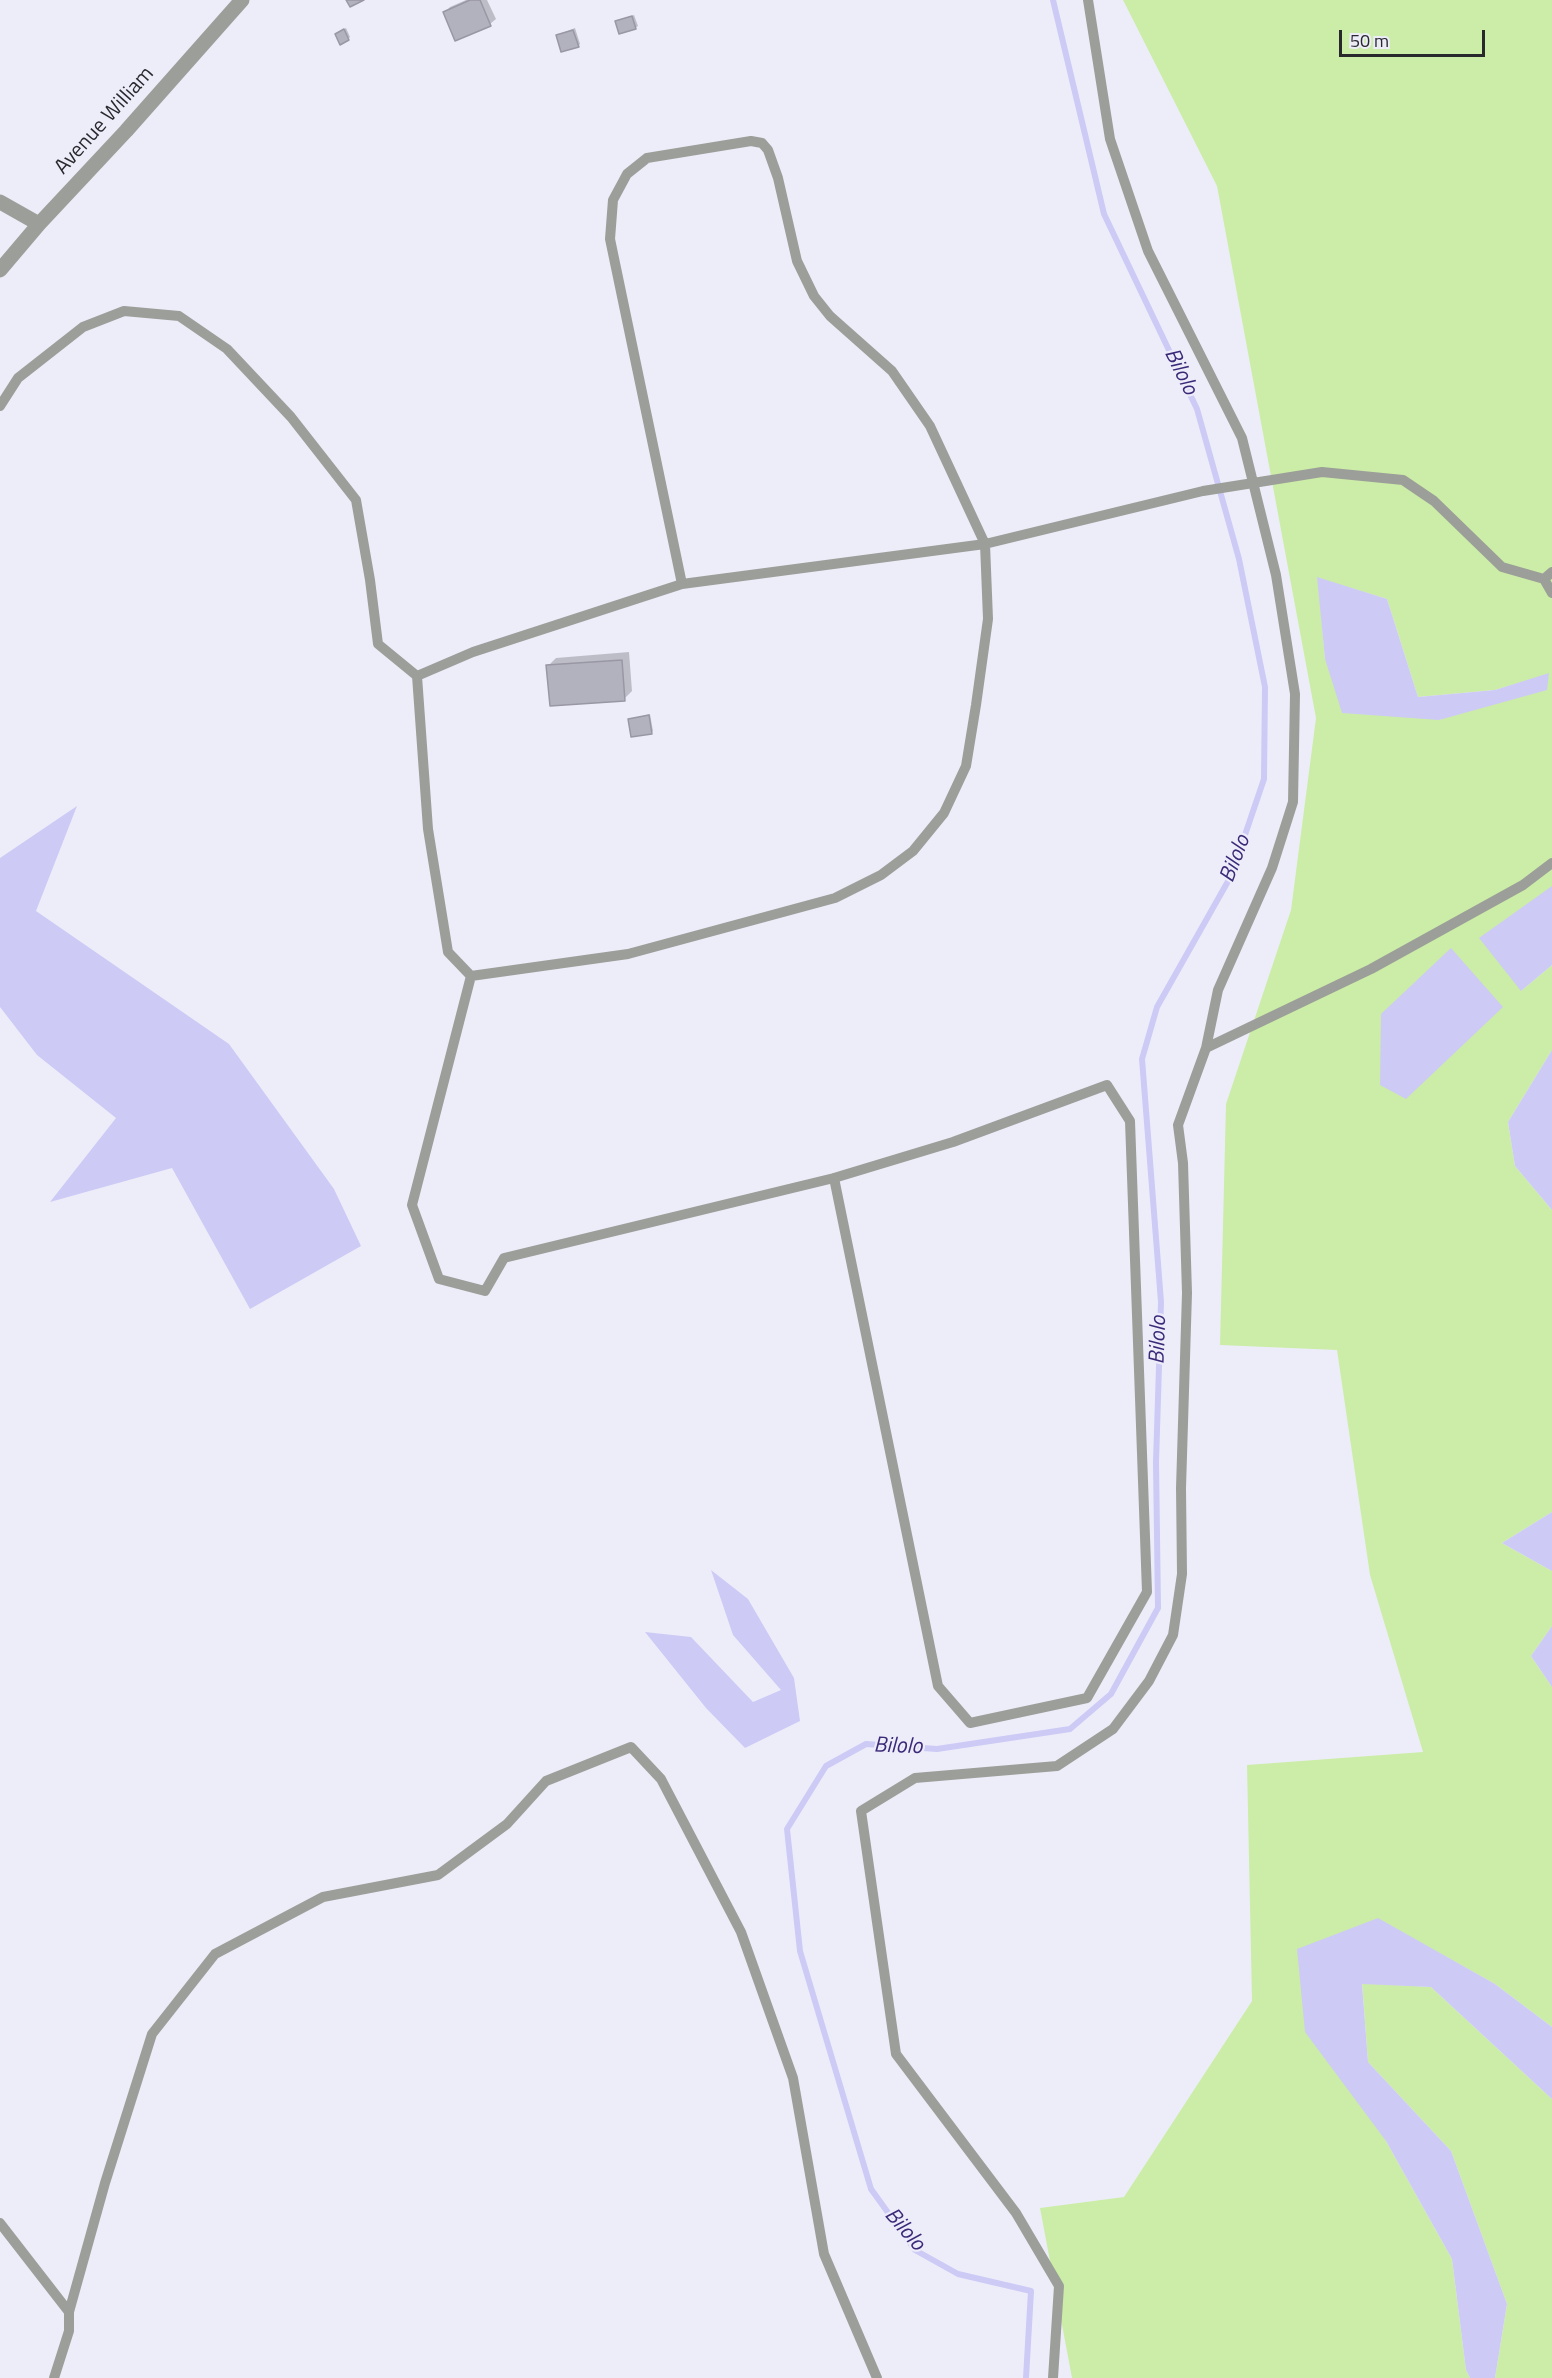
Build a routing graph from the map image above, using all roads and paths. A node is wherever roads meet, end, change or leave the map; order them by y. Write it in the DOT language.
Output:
graph roads {
  1 [pos="1088,0"];
  2 [pos="240,1"];
  3 [pos="0,201"];
  4 [pos="39,224"];
  5 [pos="0,270"];
  6 [pos="0,406"];
  7 [pos="1254,483"];
  8 [pos="985,544"];
  9 [pos="1548,576"];
  10 [pos="682,584"];
  11 [pos="1552,593"];
  12 [pos="417,676"];
  13 [pos="1552,863"];
  14 [pos="471,976"];
  15 [pos="1206,1048"];
  16 [pos="834,1178"];
  17 [pos="0,2223"];
  18 [pos="69,2312"];
  19 [pos="54,2378"];
  20 [pos="877,2378"];
  21 [pos="1053,2378"];
  1 -- 7 [label="lane"];
  2 -- 4 [label="street, Avenue William"];
  3 -- 4 [label="street"];
  4 -- 5 [label="street, Avenue William"];
  6 -- 12 [label="lane"];
  7 -- 8 [label="lane"];
  7 -- 9 [label="lane"];
  7 -- 15 [label="lane"];
  8 -- 10 [label="lane"];
  8 -- 10 [label="lane"];
  8 -- 14 [label="lane"];
  9 -- 11 [label="lane"];
  10 -- 12 [label="lane"];
  12 -- 14 [label="lane"];
  13 -- 15 [label="lane"];
  14 -- 16 [label="lane"];
  15 -- 21 [label="lane"];
  16 -- 16 [label="lane"];
  17 -- 18 [label="lane"];
  18 -- 19 [label="lane"];
  18 -- 20 [label="lane"];
}
